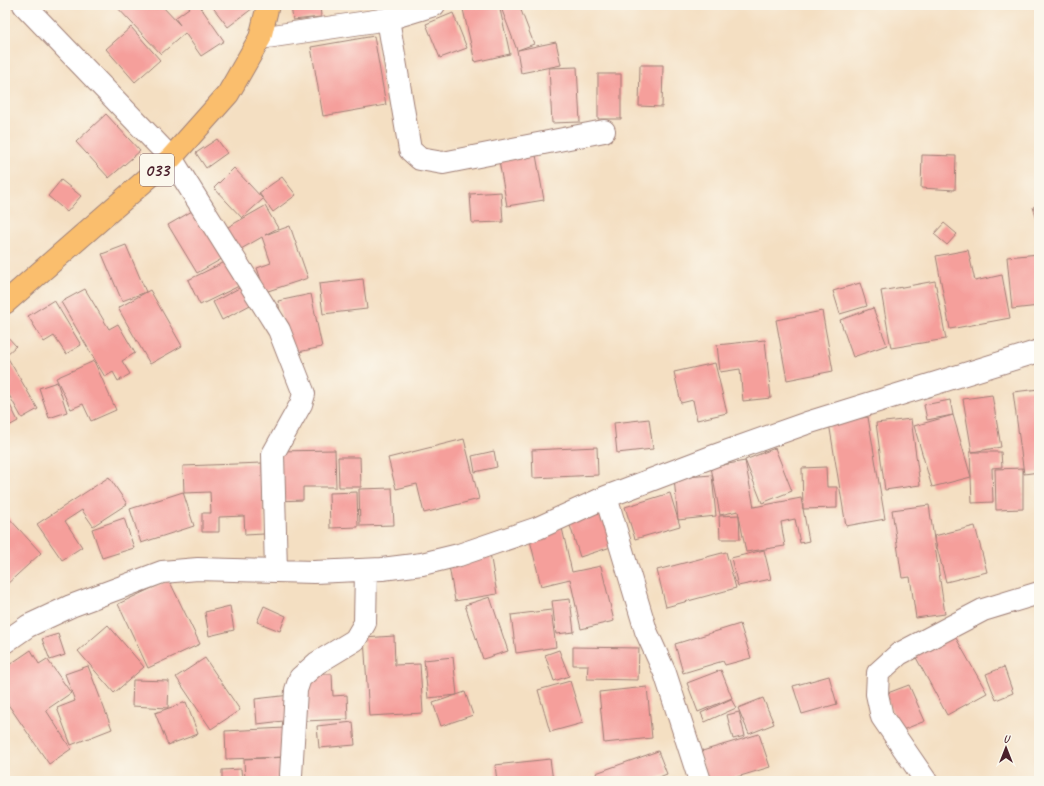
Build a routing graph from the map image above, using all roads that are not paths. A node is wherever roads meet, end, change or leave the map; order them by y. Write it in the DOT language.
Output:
graph roads {
  1 [pos="24,5"];
  2 [pos="268,5"];
  3 [pos="434,5"];
  4 [pos="388,19"];
  5 [pos="260,38"];
  6 [pos="604,131"];
  7 [pos="170,158"];
  8 [pos="5,303"];
  9 [pos="1039,351"];
  10 [pos="606,497"];
  11 [pos="366,570"];
  12 [pos="276,571"];
  13 [pos="1039,592"];
  14 [pos="5,642"];
  15 [pos="291,775"];
  16 [pos="700,781"];
  17 [pos="926,781"];
  1 -- 7 [label="street"];
  2 -- 5 [label="main road, 033"];
  3 -- 4 [label="street"];
  4 -- 5 [label="street"];
  4 -- 6 [label="street"];
  5 -- 7 [label="main road, 033"];
  7 -- 8 [label="main road, 033"];
  7 -- 12 [label="street"];
  9 -- 10 [label="street"];
  10 -- 11 [label="street"];
  10 -- 16 [label="street"];
  11 -- 12 [label="street"];
  11 -- 15 [label="street"];
  12 -- 14 [label="street"];
  13 -- 17 [label="street"];
}
